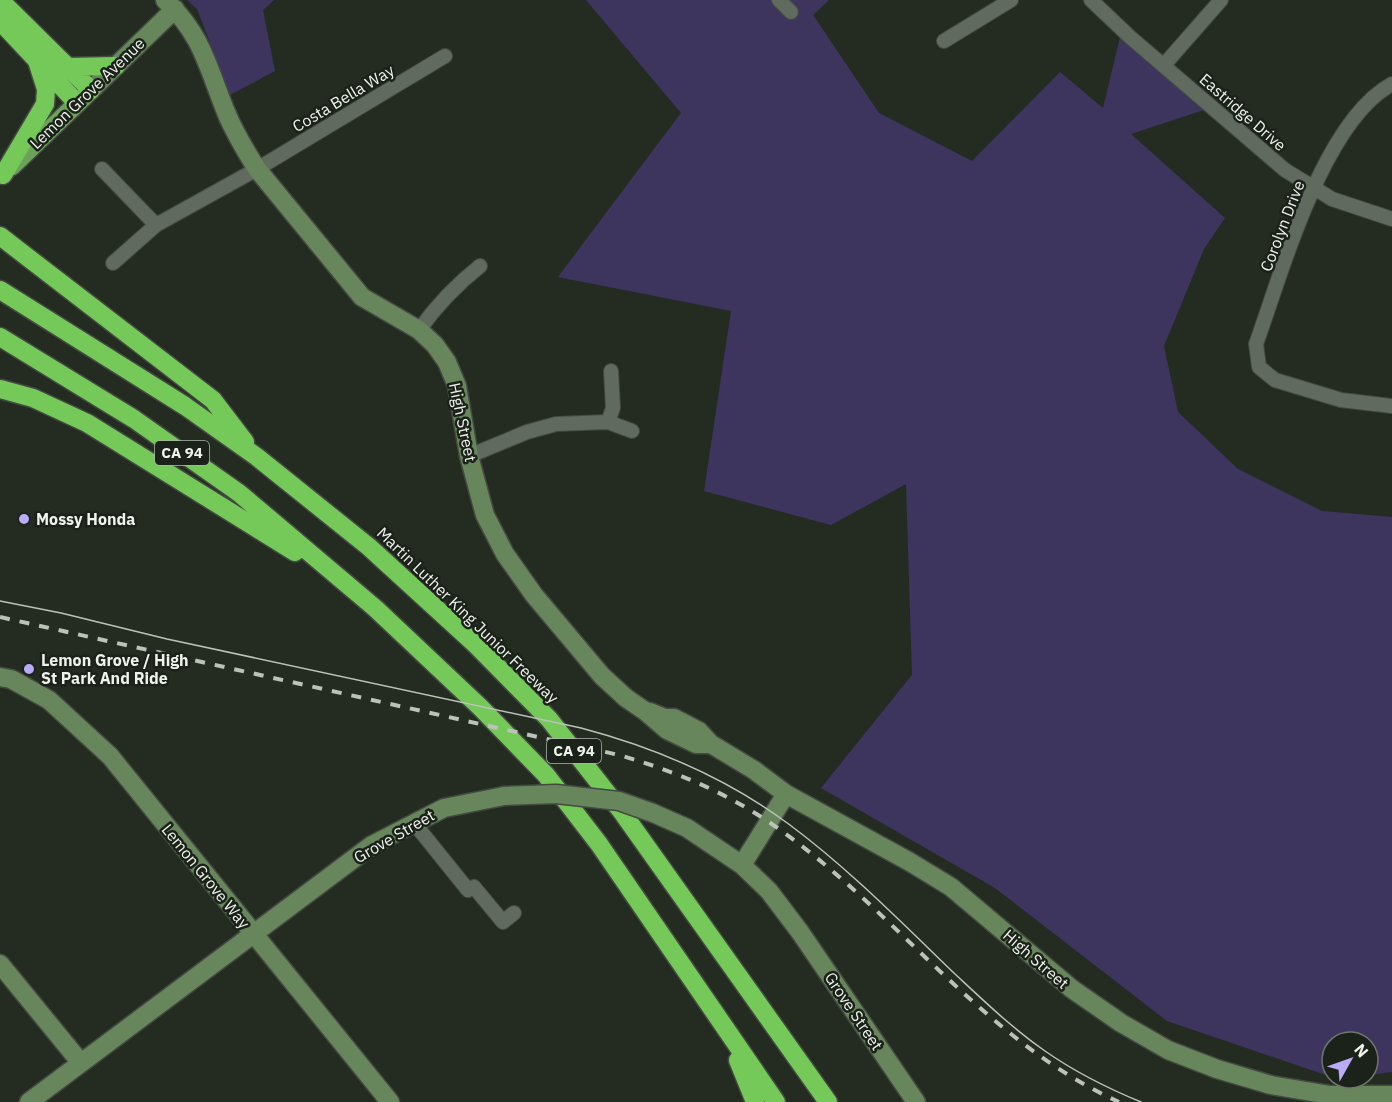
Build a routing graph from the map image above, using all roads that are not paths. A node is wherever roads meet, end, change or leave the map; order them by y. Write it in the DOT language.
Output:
graph roads {
  1 [pos="0,0"];
  2 [pos="779,0"];
  3 [pos="1011,0"];
  4 [pos="1091,0"];
  5 [pos="1221,0"];
  6 [pos="170,4"];
  7 [pos="790,12"];
  8 [pos="0,21"];
  9 [pos="944,41"];
  10 [pos="446,56"];
  11 [pos="37,61"];
  12 [pos="1164,65"];
  13 [pos="116,66"];
  14 [pos="68,67"];
  15 [pos="1392,84"];
  16 [pos="91,90"];
  17 [pos="77,103"];
  18 [pos="102,169"];
  19 [pos="256,169"];
  20 [pos="1,176"];
  21 [pos="1312,188"];
  22 [pos="1392,219"];
  23 [pos="156,225"];
  24 [pos="0,236"];
  25 [pos="112,263"];
  26 [pos="480,267"];
  27 [pos="0,290"];
  28 [pos="419,330"];
  29 [pos="0,337"];
  30 [pos="611,371"];
  31 [pos="0,389"];
  32 [pos="1392,406"];
  33 [pos="608,422"];
  34 [pos="632,431"];
  35 [pos="469,456"];
  36 [pos="257,457"];
  37 [pos="350,587"];
  38 [pos="0,677"];
  39 [pos="786,794"];
  40 [pos="414,823"];
  41 [pos="742,865"];
  42 [pos="514,913"];
  43 [pos="253,933"];
  44 [pos="0,964"];
  45 [pos="723,1022"];
  46 [pos="81,1062"];
  47 [pos="1392,1095"];
  48 [pos="29,1102"];
  49 [pos="390,1102"];
  50 [pos="755,1102"];
  51 [pos="776,1102"];
  52 [pos="828,1102"];
  53 [pos="916,1102"];
  1 -- 14 [label="highway"];
  2 -- 7 [label="street"];
  3 -- 9 [label="street"];
  4 -- 12 [label="street, Eastridge Drive"];
  5 -- 12 [label="street"];
  6 -- 13 [label="main road, Lemon Grove Avenue"];
  6 -- 19 [label="main road, High Street"];
  8 -- 11 [label="highway"];
  10 -- 19 [label="street, Costa Bella Way"];
  11 -- 17 [label="highway"];
  11 -- 20 [label="highway"];
  12 -- 21 [label="street, Eastridge Drive"];
  13 -- 14 [label="highway"];
  13 -- 16 [label="main road, Lemon Grove Avenue"];
  14 -- 16 [label="highway"];
  15 -- 21 [label="street, Corolyn Drive"];
  16 -- 17 [label="main road, Lemon Grove Avenue"];
  17 -- 20 [label="main road, Lemon Grove Avenue"];
  18 -- 23 [label="street"];
  19 -- 23 [label="street, Costa Bella Way"];
  19 -- 28 [label="main road, High Street"];
  21 -- 22 [label="street, Eastridge Drive"];
  21 -- 32 [label="street, Corolyn Drive"];
  23 -- 25 [label="street, Costa Bella Way"];
  24 -- 36 [label="highway"];
  26 -- 28 [label="street"];
  27 -- 36 [label="highway, Martin Luther King Junior Freeway / CA 94"];
  28 -- 35 [label="main road, High Street"];
  29 -- 37 [label="highway, CA 94"];
  30 -- 33 [label="street"];
  31 -- 37 [label="highway"];
  33 -- 34 [label="street"];
  33 -- 35 [label="street"];
  35 -- 39 [label="main road, High Street"];
  36 -- 52 [label="highway, Martin Luther King Junior Freeway / CA 94"];
  37 -- 45 [label="highway, CA 94"];
  38 -- 43 [label="main road, Lemon Grove Way"];
  39 -- 41 [label="main road"];
  39 -- 47 [label="main road, High Street"];
  40 -- 41 [label="main road, Grove Street, bridge"];
  40 -- 42 [label="street"];
  40 -- 43 [label="main road, Grove Street"];
  41 -- 53 [label="main road, Grove Street"];
  43 -- 46 [label="main road, Grove Street"];
  43 -- 49 [label="main road, Lemon Grove Way"];
  44 -- 46 [label="main road"];
  45 -- 50 [label="highway"];
  45 -- 51 [label="highway, CA 94"];
  46 -- 48 [label="main road, Grove Street"];
}
